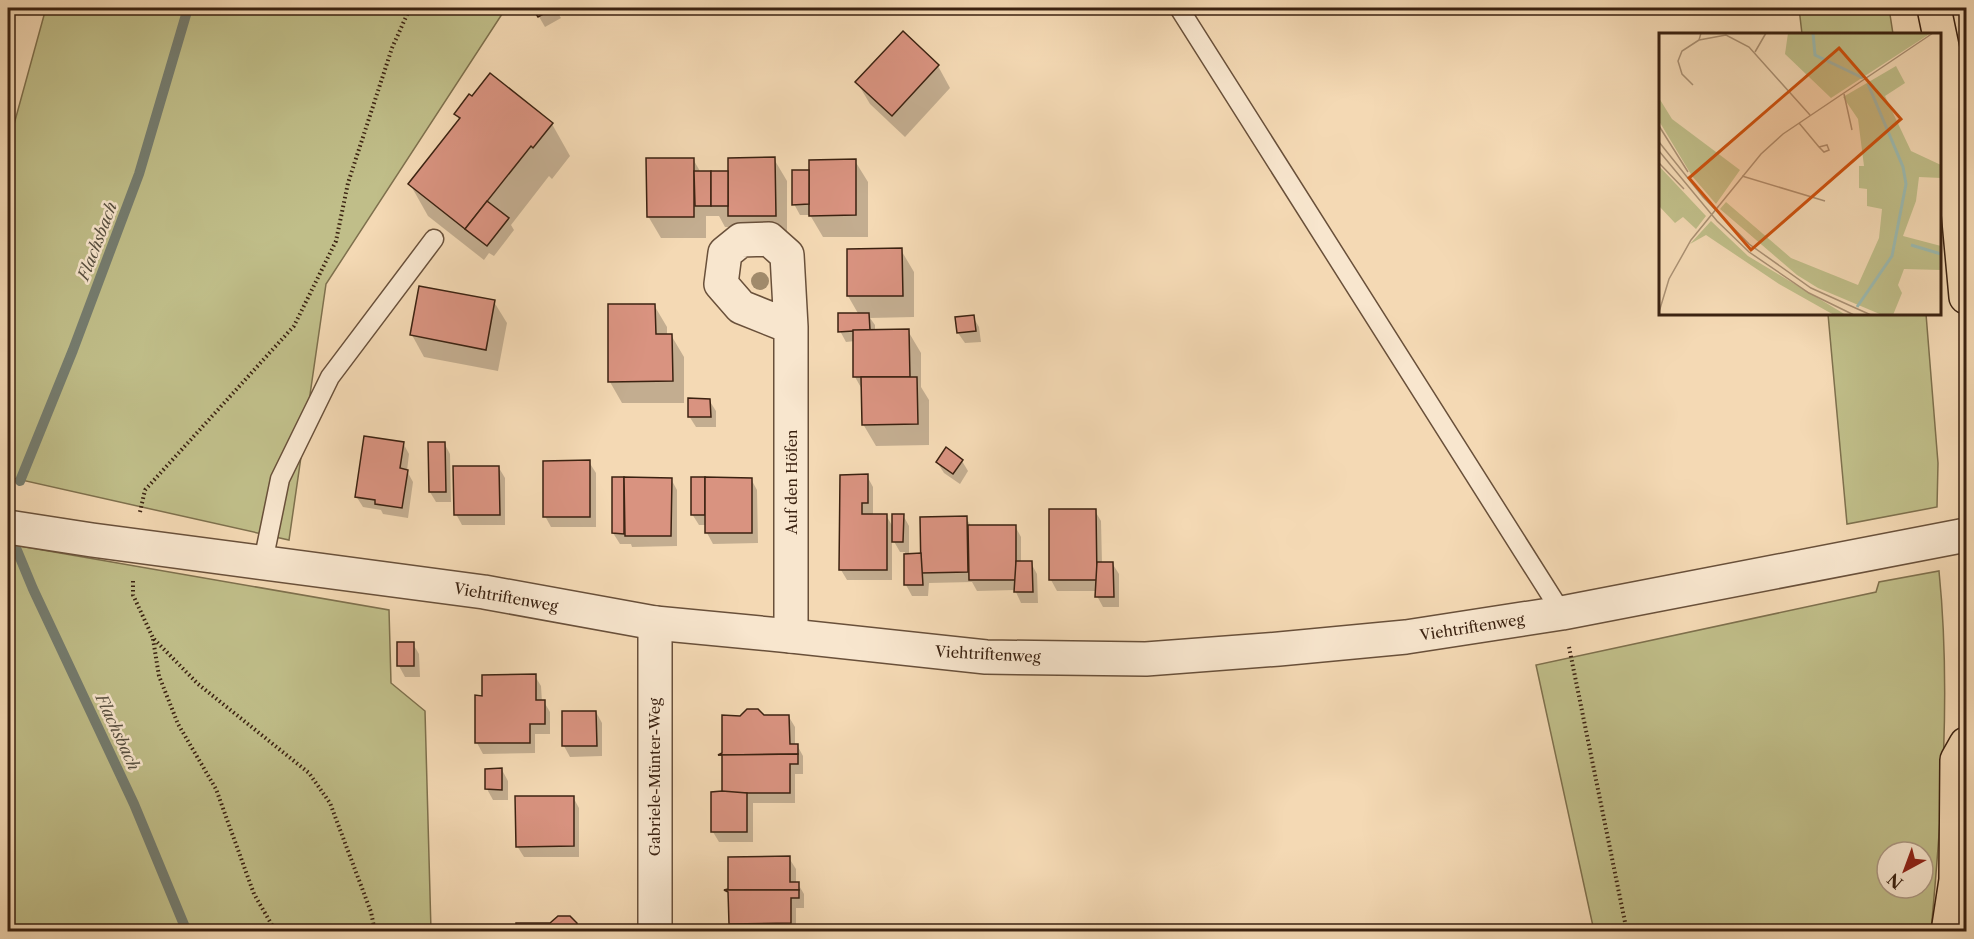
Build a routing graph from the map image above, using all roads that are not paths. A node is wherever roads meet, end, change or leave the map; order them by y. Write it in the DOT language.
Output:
graph roads {
  1 [pos="1179,8"];
  2 [pos="1934,8"];
  3 [pos="1939,33"];
  4 [pos="1941,42"];
  5 [pos="434,239"];
  6 [pos="1966,297"];
  7 [pos="791,327"];
  8 [pos="8,527"];
  9 [pos="1966,535"];
  10 [pos="263,562"];
  11 [pos="1562,613"];
  12 [pos="655,623"];
  13 [pos="791,636"];
  14 [pos="1966,744"];
  15 [pos="655,932"];
  16 [pos="1948,932"];
  1 -- 11 [label="lane"];
  2 -- 3 [label="highway"];
  4 -- 6 [label="highway"];
  5 -- 10 [label="lane"];
  7 -- 13 [label="street, Auf den Höfen"];
  8 -- 10 [label="street, Viehtriftenweg"];
  9 -- 11 [label="street, Viehtriftenweg"];
  10 -- 12 [label="street, Viehtriftenweg"];
  11 -- 13 [label="street, Viehtriftenweg"];
  12 -- 13 [label="street, Viehtriftenweg"];
  12 -- 15 [label="street, Gabriele-Münter-Weg"];
  14 -- 16 [label="highway"];
}
